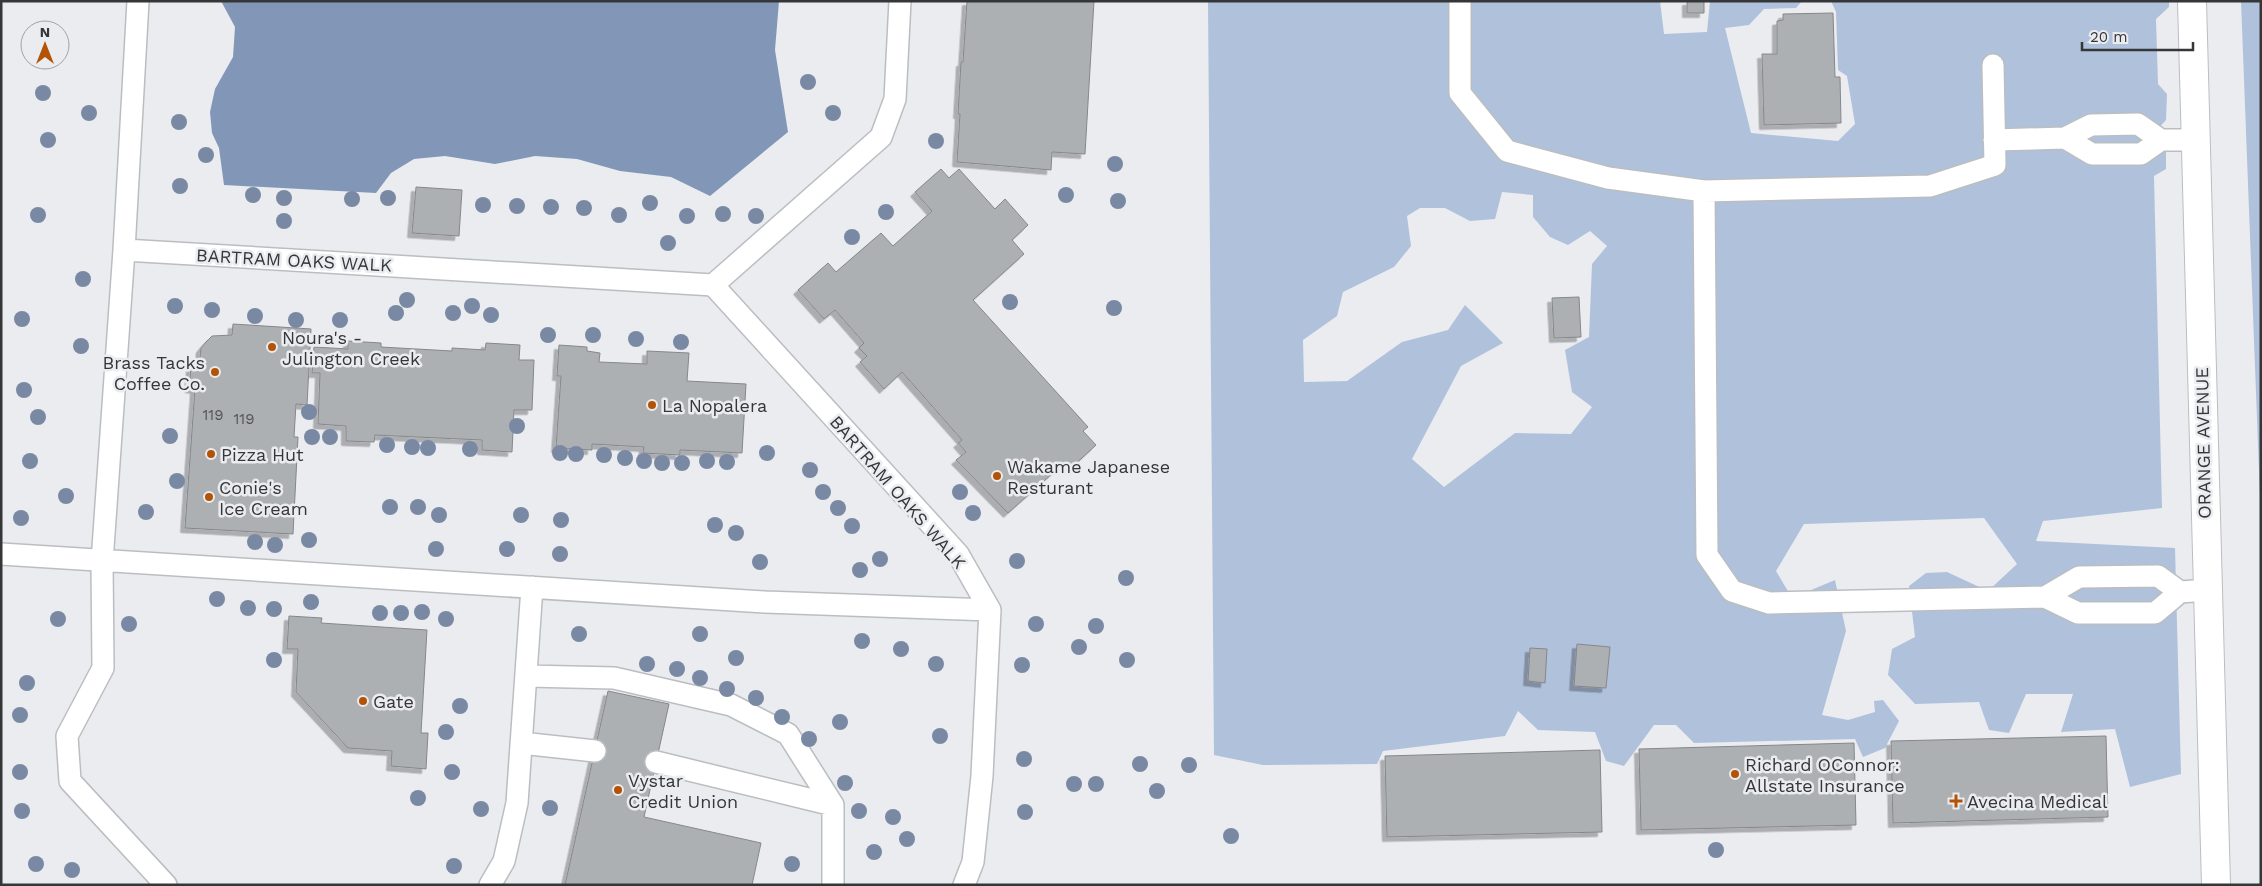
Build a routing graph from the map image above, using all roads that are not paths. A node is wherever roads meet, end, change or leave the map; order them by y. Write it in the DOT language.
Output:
graph roads {
  1 [pos="138,1"];
  2 [pos="900,1"];
  3 [pos="1460,1"];
  4 [pos="2192,1"];
  5 [pos="1993,65"];
  6 [pos="2065,138"];
  7 [pos="1994,140"];
  8 [pos="2161,140"];
  9 [pos="2196,140"];
  10 [pos="1704,191"];
  11 [pos="124,250"];
  12 [pos="713,285"];
  13 [pos="1,554"];
  14 [pos="102,562"];
  15 [pos="532,587"];
  16 [pos="2207,591"];
  17 [pos="2180,592"];
  18 [pos="2045,597"];
  19 [pos="990,610"];
  20 [pos="527,676"];
  21 [pos="521,743"];
  22 [pos="595,751"];
  23 [pos="656,762"];
  24 [pos="834,805"];
  25 [pos="166,885"];
  26 [pos="490,885"];
  27 [pos="833,885"];
  28 [pos="964,885"];
  29 [pos="2216,885"];
  1 -- 11 [label="lane"];
  2 -- 12 [label="lane"];
  3 -- 10 [label="lane"];
  4 -- 9 [label="street, ORANGE AVENUE"];
  5 -- 7 [label="lane"];
  6 -- 7 [label="lane"];
  6 -- 8 [label="lane"];
  6 -- 8 [label="lane"];
  7 -- 10 [label="lane"];
  8 -- 9 [label="lane"];
  9 -- 16 [label="street, ORANGE AVENUE"];
  10 -- 18 [label="lane"];
  11 -- 12 [label="lane, BARTRAM OAKS WALK"];
  11 -- 14 [label="lane"];
  12 -- 19 [label="lane, BARTRAM OAKS WALK"];
  13 -- 14 [label="lane"];
  14 -- 15 [label="lane"];
  14 -- 25 [label="lane"];
  15 -- 19 [label="lane"];
  15 -- 20 [label="lane"];
  16 -- 17 [label="lane"];
  16 -- 29 [label="street, ORANGE AVENUE"];
  17 -- 18 [label="lane"];
  17 -- 18 [label="lane"];
  19 -- 28 [label="lane"];
  20 -- 21 [label="lane"];
  20 -- 24 [label="lane"];
  21 -- 22 [label="lane"];
  21 -- 26 [label="lane"];
  23 -- 24 [label="lane"];
  24 -- 27 [label="lane"];
}
